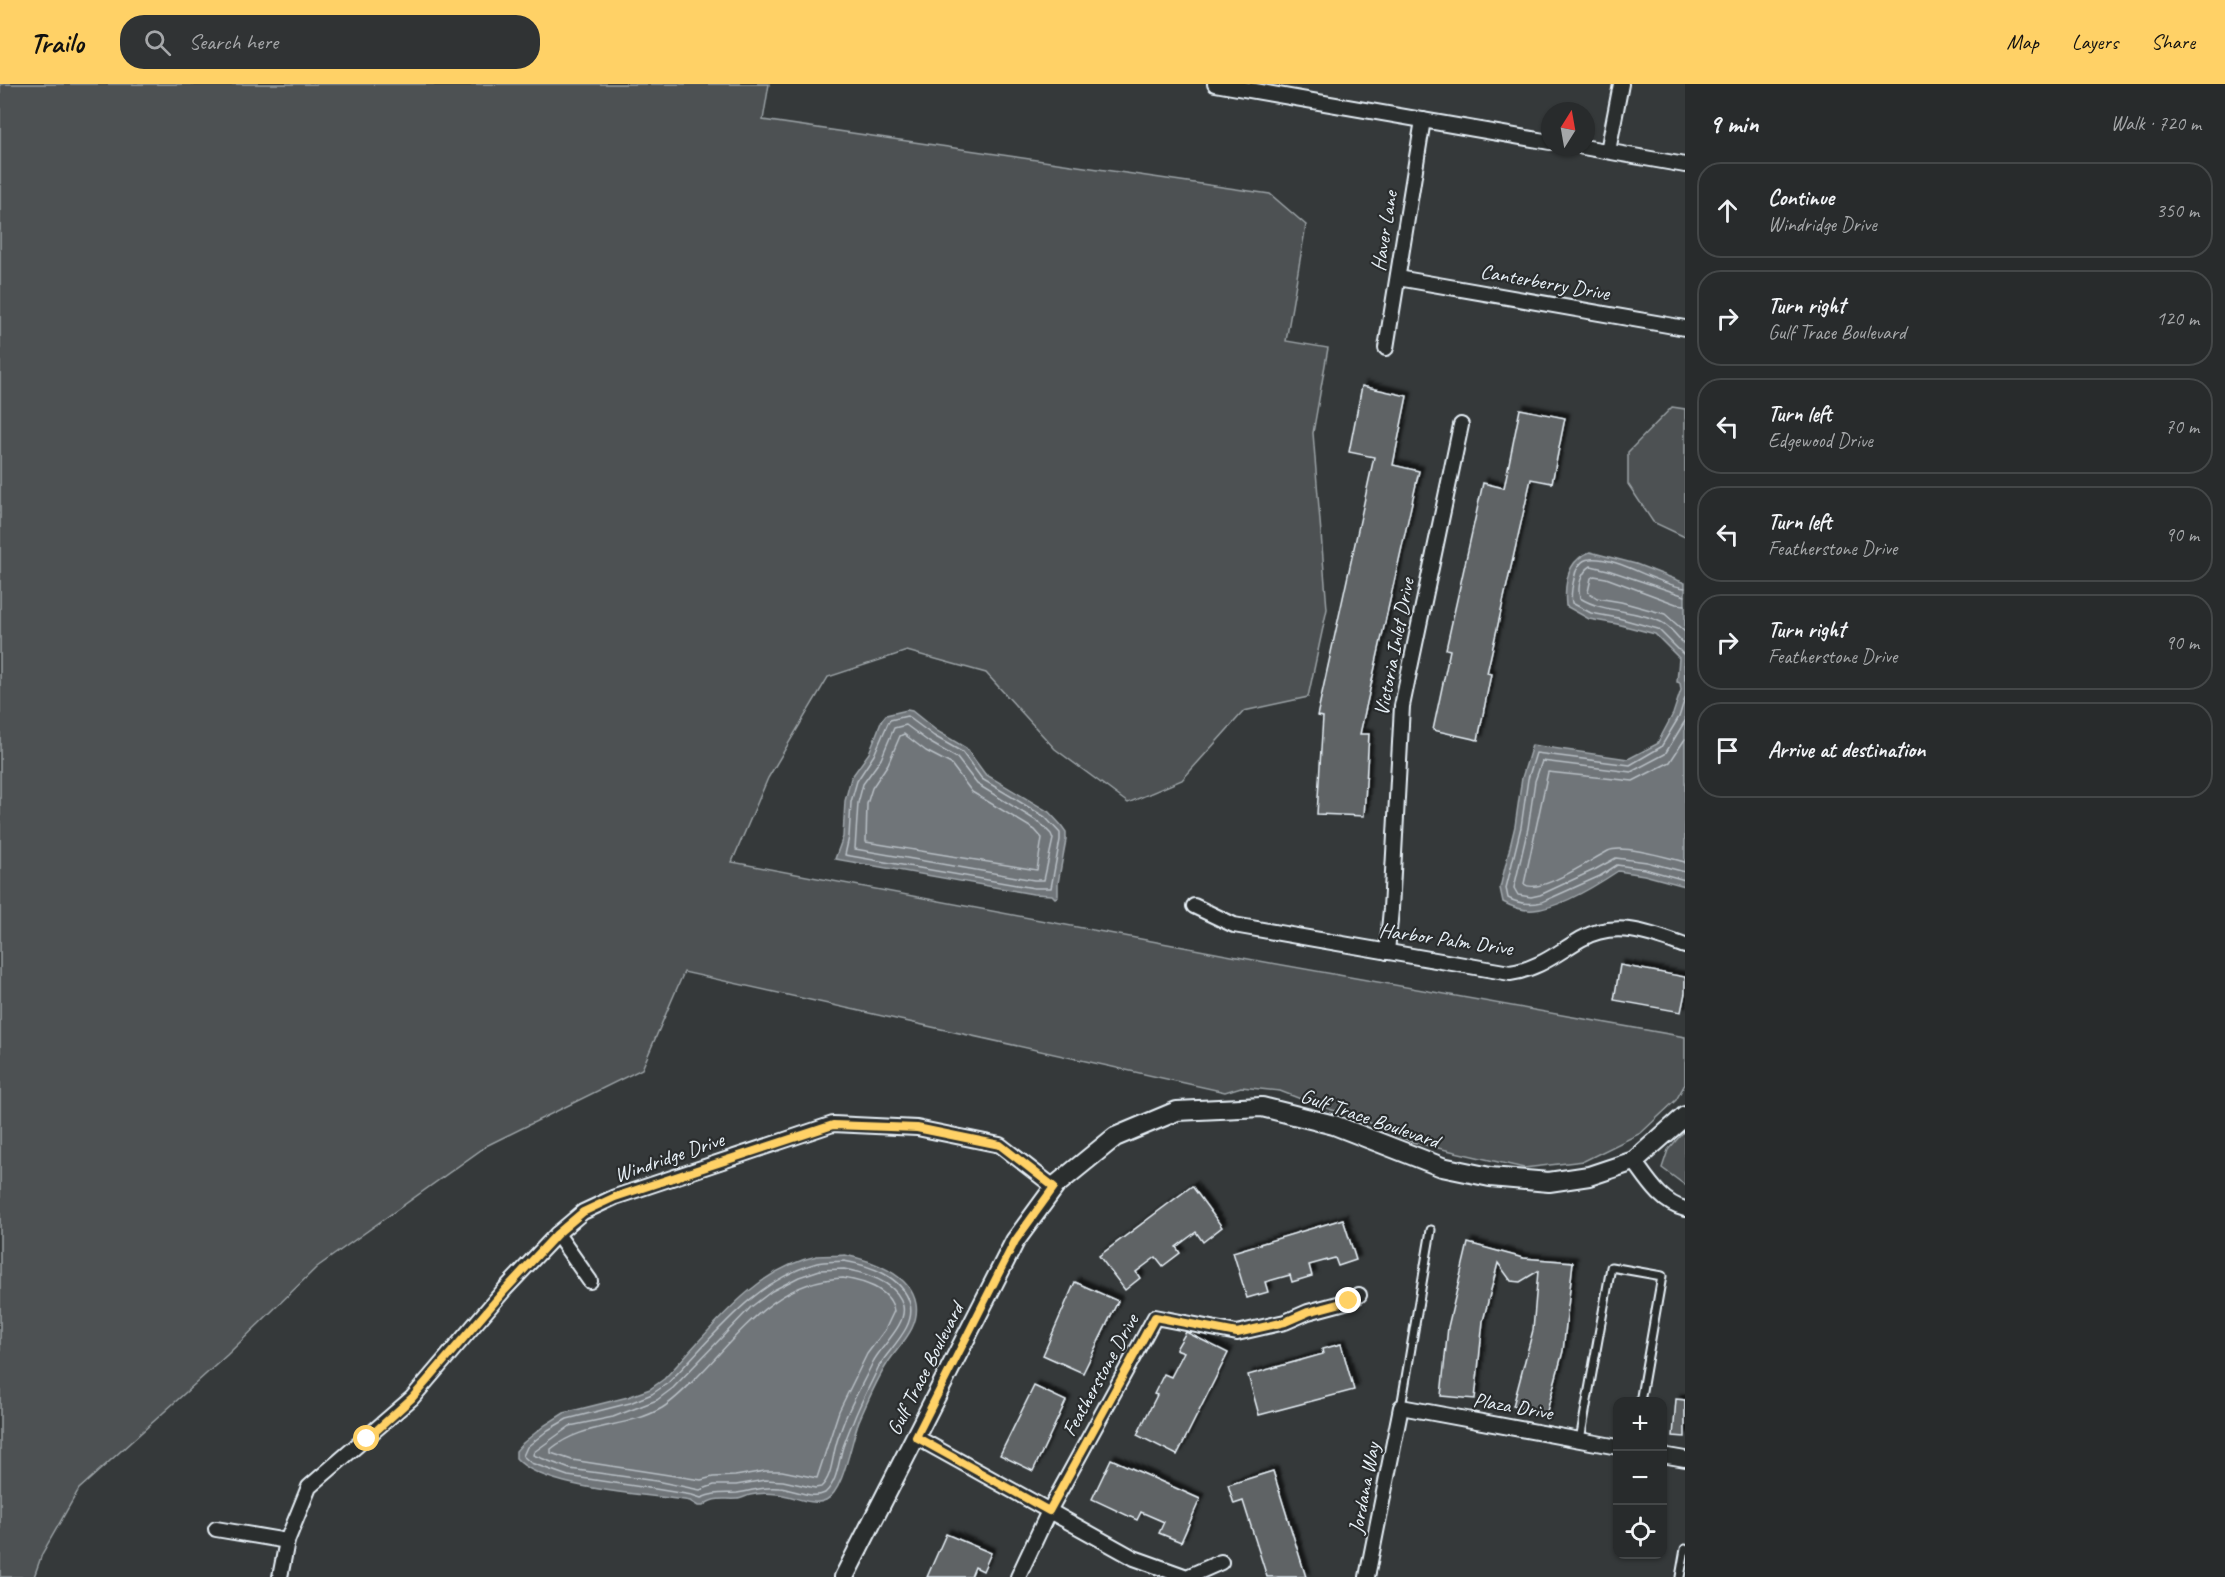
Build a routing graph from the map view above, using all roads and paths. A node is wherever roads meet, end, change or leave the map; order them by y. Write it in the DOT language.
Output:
graph roads {
  1 [pos="1215,84"];
  2 [pos="1621,84"];
  3 [pos="1423,120"];
  4 [pos="1541,140"];
  5 [pos="1595,149"];
  6 [pos="1608,151"];
  7 [pos="1685,165"];
  8 [pos="1398,278"];
  9 [pos="1685,328"];
  10 [pos="1386,348"];
  11 [pos="1461,424"];
  12 [pos="1194,906"];
  13 [pos="1685,946"];
  14 [pos="1386,952"];
  15 [pos="1685,1116"];
  16 [pos="1634,1161"];
  17 [pos="1054,1187"];
  18 [pos="1685,1209"];
  19 [pos="1431,1230"];
  20 [pos="557,1234"];
  21 [pos="590,1281"];
  22 [pos="1359,1295"];
  23 [pos="1641,1397"];
  24 [pos="1401,1407"];
  25 [pos="916,1437"];
  26 [pos="1580,1440"];
  27 [pos="1613,1446"];
  28 [pos="1667,1456"];
  29 [pos="1685,1459"];
  30 [pos="1049,1511"];
  31 [pos="216,1529"];
  32 [pos="287,1541"];
  33 [pos="1685,1549"];
  34 [pos="1221,1562"];
  35 [pos="280,1577"];
  36 [pos="844,1577"];
  37 [pos="1018,1577"];
  38 [pos="1367,1577"];
  39 [pos="1680,1577"];
  1 -- 3 [label="street"];
  2 -- 6 [label="street"];
  3 -- 4 [label="street"];
  3 -- 8 [label="street, Haver Lane"];
  5 -- 6 [label="street"];
  6 -- 7 [label="street"];
  8 -- 9 [label="street, Canterberry Drive"];
  8 -- 10 [label="street, Haver Lane"];
  11 -- 14 [label="street, Victoria Inlet Drive"];
  12 -- 14 [label="street, Harbor Palm Drive"];
  13 -- 14 [label="street, Harbor Palm Drive"];
  15 -- 16 [label="street, Gulf Trace Boulevard"];
  16 -- 17 [label="street, Gulf Trace Boulevard"];
  16 -- 18 [label="street"];
  17 -- 20 [label="street, Windridge Drive"];
  17 -- 25 [label="street, Gulf Trace Boulevard"];
  19 -- 24 [label="lane"];
  20 -- 21 [label="street"];
  20 -- 32 [label="street, Windridge Drive"];
  22 -- 30 [label="street, Featherstone Drive"];
  23 -- 26 [label="lane"];
  24 -- 26 [label="street, Plaza Drive"];
  24 -- 38 [label="street, Jordana Way"];
  25 -- 30 [label="street"];
  25 -- 36 [label="street, Gulf Trace Boulevard"];
  26 -- 27 [label="street, Plaza Drive"];
  28 -- 29 [label="street"];
  30 -- 34 [label="street"];
  30 -- 37 [label="street, Featherstone Drive"];
  31 -- 32 [label="street"];
  32 -- 35 [label="street, Windridge Drive"];
  33 -- 39 [label="lane"];
}
